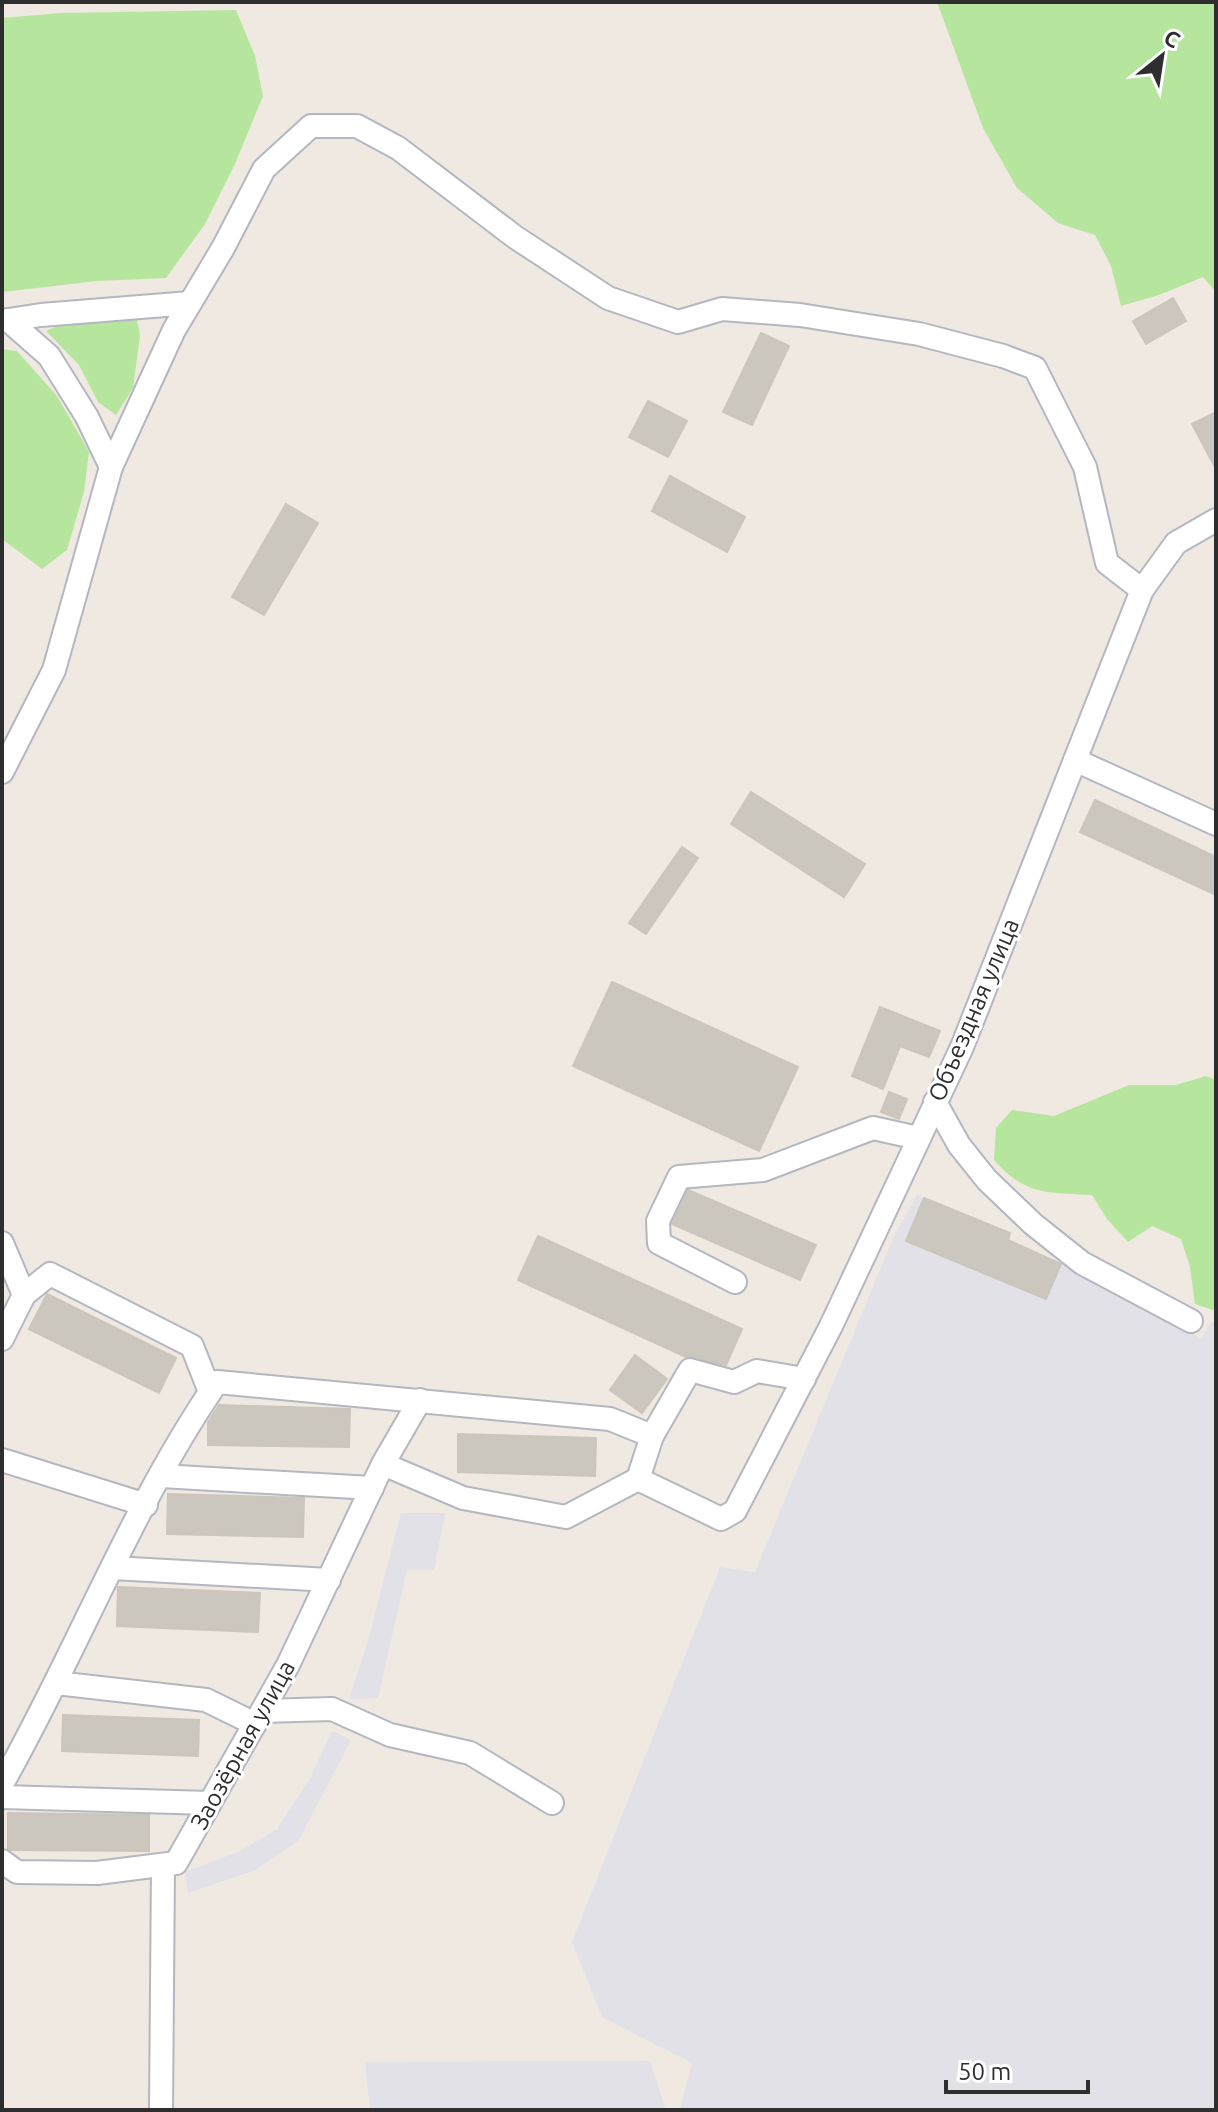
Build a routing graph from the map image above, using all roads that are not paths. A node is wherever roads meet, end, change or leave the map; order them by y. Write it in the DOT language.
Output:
graph roads {
  1 [pos="190,303"];
  2 [pos="5,320"];
  3 [pos="111,467"];
  4 [pos="1216,520"];
  5 [pos="1142,590"];
  6 [pos="1075,760"];
  7 [pos="2,772"];
  8 [pos="1216,824"];
  9 [pos="935,1102"];
  10 [pos="918,1138"];
  11 [pos="2,1243"];
  12 [pos="735,1282"];
  13 [pos="24,1295"];
  14 [pos="1191,1321"];
  15 [pos="2,1339"];
  16 [pos="804,1379"];
  17 [pos="210,1392"];
  18 [pos="420,1400"];
  19 [pos="652,1436"];
  20 [pos="2,1460"];
  21 [pos="383,1464"];
  22 [pos="161,1476"];
  23 [pos="638,1479"];
  24 [pos="372,1488"];
  25 [pos="146,1505"];
  26 [pos="113,1568"];
  27 [pos="329,1580"];
  28 [pos="56,1683"];
  29 [pos="259,1717"];
  30 [pos="2,1784"];
  31 [pos="2,1797"];
  32 [pos="210,1803"];
  33 [pos="552,1803"];
  34 [pos="2,1861"];
  35 [pos="163,1866"];
  36 [pos="161,2110"];
  1 -- 2 [label="street"];
  1 -- 3 [label="street"];
  1 -- 5 [label="street"];
  2 -- 3 [label="street"];
  3 -- 7 [label="street"];
  4 -- 5 [label="street, Объездная улица"];
  5 -- 6 [label="street, Объездная улица"];
  6 -- 8 [label="street"];
  6 -- 9 [label="street, Объездная улица"];
  9 -- 10 [label="street, Объездная улица"];
  9 -- 14 [label="street"];
  10 -- 12 [label="street"];
  10 -- 16 [label="street, Объездная улица"];
  11 -- 13 [label="street"];
  13 -- 15 [label="street"];
  13 -- 17 [label="street"];
  16 -- 19 [label="street"];
  16 -- 23 [label="street, Объездная улица"];
  17 -- 18 [label="street"];
  17 -- 22 [label="street"];
  18 -- 19 [label="street"];
  18 -- 21 [label="street, Заозёрная улица"];
  19 -- 23 [label="street"];
  20 -- 25 [label="street"];
  21 -- 23 [label="street"];
  21 -- 24 [label="street, Заозёрная улица"];
  22 -- 24 [label="street"];
  22 -- 25 [label="street"];
  24 -- 27 [label="street, Заозёрная улица"];
  25 -- 26 [label="street"];
  26 -- 27 [label="street"];
  26 -- 28 [label="street"];
  27 -- 29 [label="street, Заозёрная улица"];
  28 -- 29 [label="street"];
  28 -- 30 [label="street"];
  29 -- 32 [label="street, Заозёрная улица"];
  29 -- 33 [label="street"];
  31 -- 32 [label="street"];
  32 -- 35 [label="street, Заозёрная улица"];
  34 -- 35 [label="street"];
  35 -- 36 [label="street"];
}
